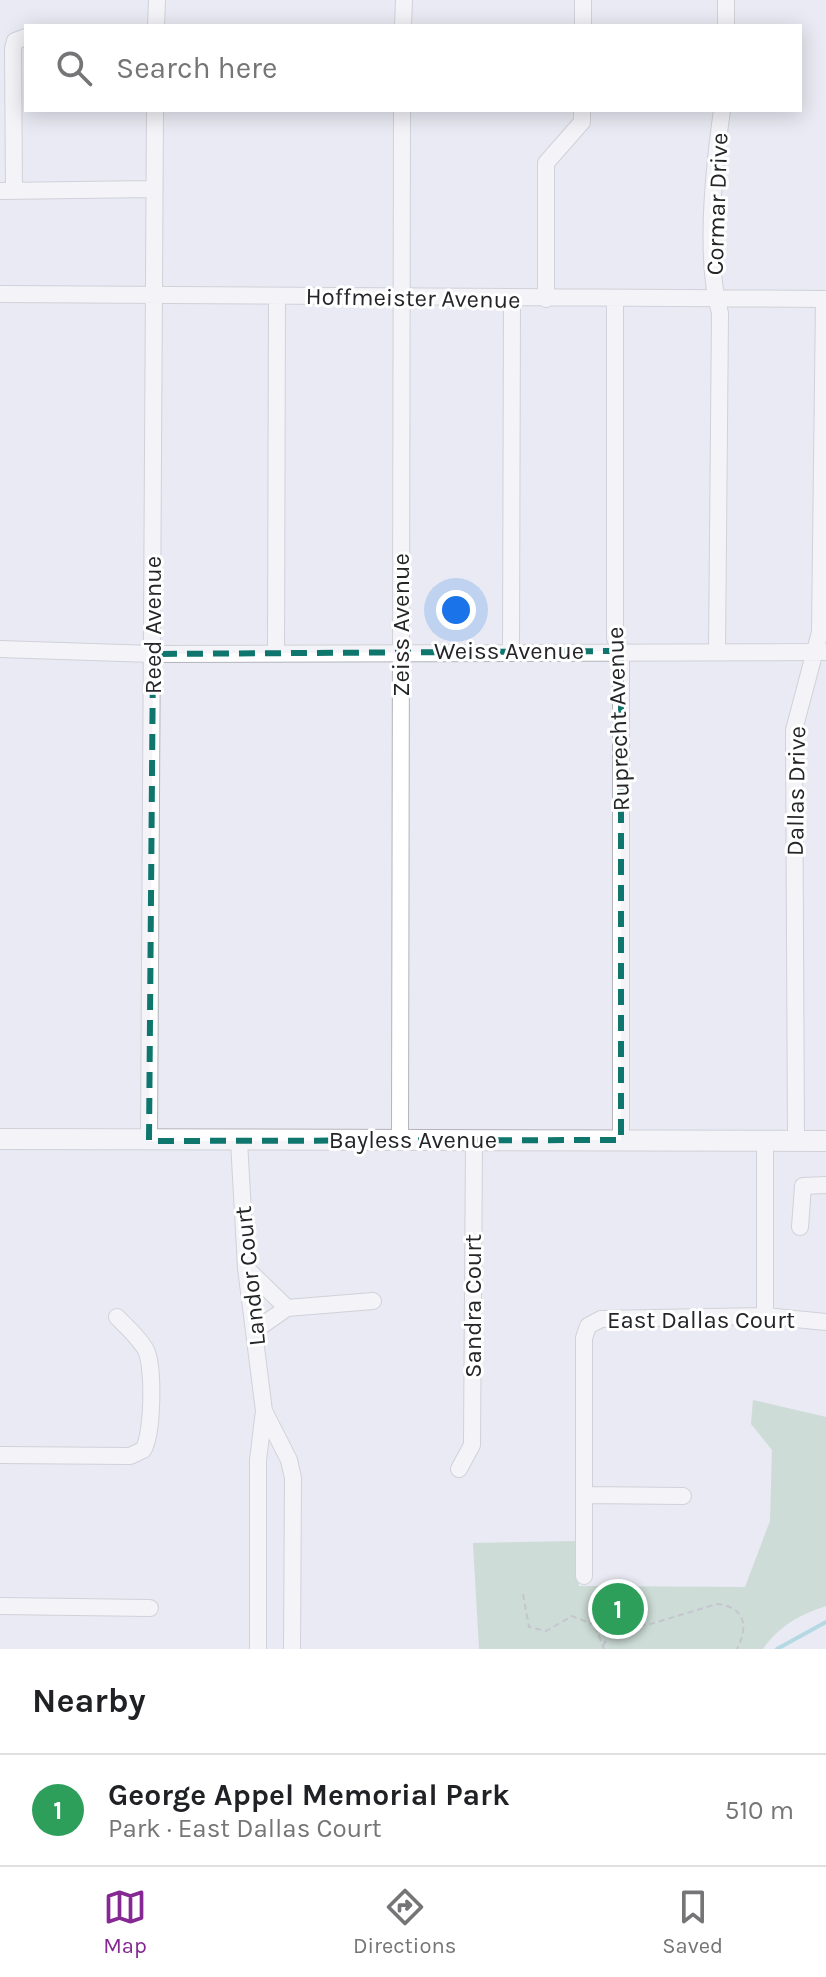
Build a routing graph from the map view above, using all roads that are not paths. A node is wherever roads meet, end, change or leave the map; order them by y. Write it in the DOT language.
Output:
graph roads {
  1 [pos="157,0"];
  2 [pos="404,0"];
  3 [pos="583,0"];
  4 [pos="726,0"];
  5 [pos="156,24"];
  6 [pos="403,24"];
  7 [pos="583,24"];
  8 [pos="726,24"];
  9 [pos="13,41"];
  10 [pos="155,112"];
  11 [pos="402,112"];
  12 [pos="582,112"];
  13 [pos="722,112"];
  14 [pos="154,189"];
  15 [pos="7,191"];
  16 [pos="0,294"];
  17 [pos="155,295"];
  18 [pos="277,296"];
  19 [pos="399,298"];
  20 [pos="615,298"];
  21 [pos="716,298"];
  22 [pos="512,299"];
  23 [pos="546,299"];
  24 [pos="825,299"];
  25 [pos="0,649"];
  26 [pos="401,650"];
  27 [pos="511,651"];
  28 [pos="621,651"];
  29 [pos="717,651"];
  30 [pos="821,652"];
  31 [pos="276,653"];
  32 [pos="153,654"];
  33 [pos="0,1139"];
  34 [pos="400,1140"];
  35 [pos="474,1140"];
  36 [pos="621,1140"];
  37 [pos="149,1141"];
  38 [pos="239,1141"];
  39 [pos="765,1141"];
  40 [pos="796,1141"];
  41 [pos="826,1141"];
  42 [pos="826,1185"];
  43 [pos="800,1227"];
  44 [pos="246,1268"];
  45 [pos="373,1301"];
  46 [pos="287,1308"];
  47 [pos="765,1316"];
  48 [pos="117,1317"];
  49 [pos="826,1322"];
  50 [pos="254,1331"];
  51 [pos="264,1411"];
  52 [pos="0,1455"];
  53 [pos="459,1469"];
  54 [pos="585,1495"];
  55 [pos="683,1496"];
  56 [pos="584,1576"];
  57 [pos="0,1606"];
  58 [pos="150,1608"];
  59 [pos="258,1649"];
  60 [pos="292,1649"];
  1 -- 5 [label="street"];
  2 -- 6 [label="street"];
  3 -- 7 [label="street"];
  4 -- 8 [label="street"];
  9 -- 15 [label="street"];
  10 -- 14 [label="street, Reed Avenue"];
  11 -- 19 [label="street, Zeiss Avenue"];
  12 -- 23 [label="street"];
  13 -- 21 [label="street, Cormar Drive"];
  14 -- 15 [label="street"];
  14 -- 17 [label="street, Reed Avenue"];
  16 -- 17 [label="street, Hoffmeister Avenue"];
  17 -- 18 [label="street, Hoffmeister Avenue"];
  17 -- 32 [label="street, Reed Avenue"];
  18 -- 19 [label="street, Hoffmeister Avenue"];
  18 -- 31 [label="street"];
  19 -- 22 [label="street, Hoffmeister Avenue"];
  19 -- 26 [label="street, Zeiss Avenue"];
  20 -- 21 [label="street, Hoffmeister Avenue"];
  20 -- 23 [label="street, Hoffmeister Avenue"];
  20 -- 28 [label="street, Ruprecht Avenue"];
  21 -- 24 [label="street, Hoffmeister Avenue"];
  21 -- 29 [label="street, Cormar Drive"];
  22 -- 23 [label="street, Hoffmeister Avenue"];
  22 -- 27 [label="street"];
  24 -- 30 [label="street, Dallas Drive"];
  25 -- 32 [label="street, Weiss Avenue"];
  26 -- 27 [label="street, Weiss Avenue"];
  26 -- 31 [label="street, Weiss Avenue"];
  26 -- 34 [label="street, Zeiss Avenue"];
  27 -- 28 [label="street, Weiss Avenue"];
  28 -- 29 [label="street, Weiss Avenue"];
  28 -- 36 [label="street, Ruprecht Avenue"];
  29 -- 30 [label="street, Weiss Avenue"];
  30 -- 40 [label="street, Dallas Drive"];
  31 -- 32 [label="street, Weiss Avenue"];
  32 -- 37 [label="street, Reed Avenue"];
  33 -- 37 [label="main road, Bayless Avenue"];
  34 -- 35 [label="main road, Bayless Avenue"];
  34 -- 38 [label="main road, Bayless Avenue"];
  35 -- 36 [label="main road, Bayless Avenue"];
  35 -- 53 [label="street, Sandra Court"];
  36 -- 39 [label="main road, Bayless Avenue"];
  37 -- 38 [label="main road, Bayless Avenue"];
  38 -- 44 [label="street, Landor Court"];
  39 -- 40 [label="main road, Bayless Avenue"];
  39 -- 47 [label="street"];
  40 -- 41 [label="main road, Bayless Avenue"];
  42 -- 43 [label="street"];
  44 -- 46 [label="street"];
  44 -- 50 [label="street, Landor Court"];
  45 -- 46 [label="street"];
  46 -- 50 [label="street"];
  47 -- 49 [label="street, East Dallas Court"];
  47 -- 54 [label="street, East Dallas Court"];
  48 -- 52 [label="street"];
  50 -- 51 [label="street, Landor Court"];
  51 -- 59 [label="street, Landor Court"];
  51 -- 60 [label="street, Landor Court"];
  54 -- 55 [label="street"];
  54 -- 56 [label="street, East Dallas Court"];
  57 -- 58 [label="street"];
}
